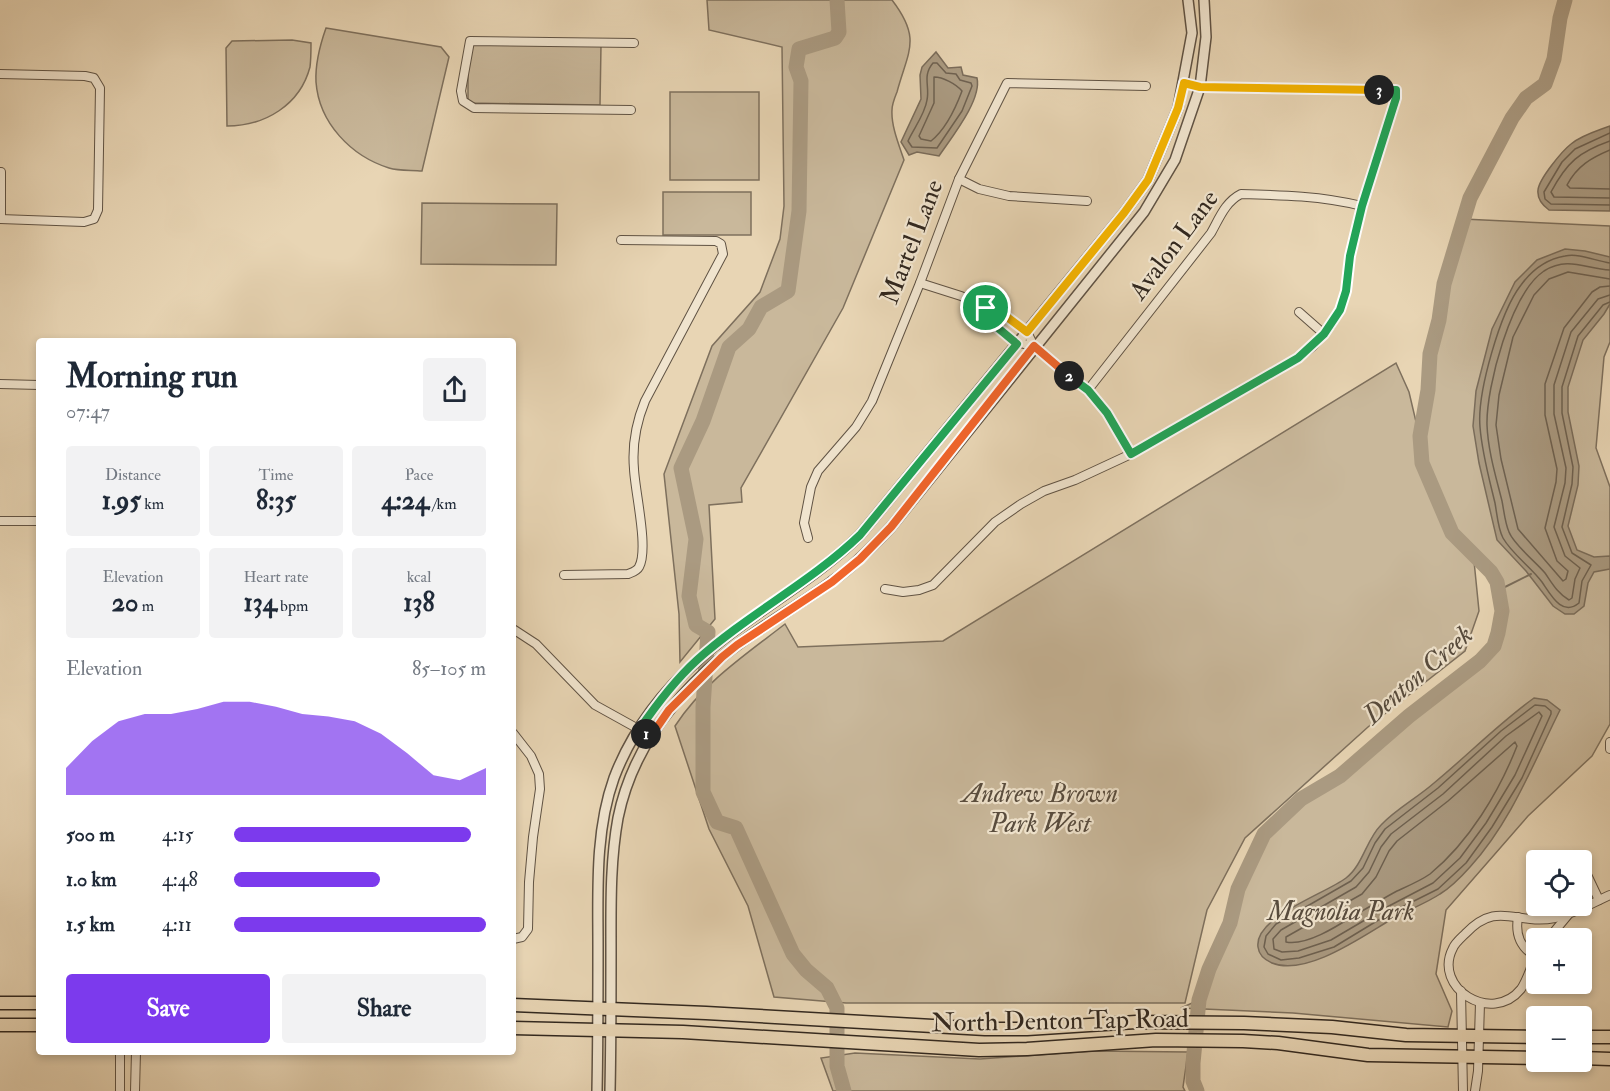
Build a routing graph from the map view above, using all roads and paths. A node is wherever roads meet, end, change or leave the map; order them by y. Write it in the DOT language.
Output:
graph roads {
  1 [pos="1188,0"];
  2 [pos="1204,0"];
  3 [pos="634,43"];
  4 [pos="0,74"];
  5 [pos="1184,83"];
  6 [pos="1146,86"];
  7 [pos="1200,87"];
  8 [pos="631,110"];
  9 [pos="1,172"];
  10 [pos="958,179"];
  11 [pos="1087,201"];
  12 [pos="1362,206"];
  13 [pos="1,219"];
  14 [pos="621,240"];
  15 [pos="920,283"];
  16 [pos="986,308"];
  17 [pos="1299,312"];
  18 [pos="1027,332"];
  19 [pos="1324,334"];
  20 [pos="1017,344"];
  21 [pos="1034,346"];
  22 [pos="0,384"];
  23 [pos="36,384"];
  24 [pos="1088,390"];
  25 [pos="1131,454"];
  26 [pos="0,521"];
  27 [pos="36,521"];
  28 [pos="808,538"];
  29 [pos="564,575"];
  30 [pos="885,589"];
  31 [pos="516,631"];
  32 [pos="639,730"];
  33 [pos="651,736"];
  34 [pos="516,737"];
  35 [pos="1610,742"];
  36 [pos="1610,749"];
  37 [pos="1592,884"];
  38 [pos="1610,895"];
  39 [pos="1599,900"];
  40 [pos="1592,903"];
  41 [pos="1558,916"];
  42 [pos="1567,916"];
  43 [pos="1518,917"];
  44 [pos="1557,928"];
  45 [pos="516,938"];
  46 [pos="1526,948"];
  47 [pos="1526,979"];
  48 [pos="1461,991"];
  49 [pos="0,1003"];
  50 [pos="36,1003"];
  51 [pos="1480,1003"];
  52 [pos="516,1005"];
  53 [pos="605,1008"];
  54 [pos="762,1016"];
  55 [pos="0,1024"];
  56 [pos="36,1025"];
  57 [pos="516,1028"];
  58 [pos="605,1029"];
  59 [pos="1027,1029"];
  60 [pos="758,1036"];
  61 [pos="1462,1036"];
  62 [pos="1478,1037"];
  63 [pos="1526,1037"];
  64 [pos="1592,1037"];
  65 [pos="1610,1037"];
  66 [pos="1028,1049"];
  67 [pos="1610,1050"];
  68 [pos="120,1055"];
  69 [pos="136,1055"];
  70 [pos="1592,1056"];
  71 [pos="1463,1057"];
  72 [pos="1478,1058"];
  73 [pos="1526,1058"];
  74 [pos="1592,1058"];
  75 [pos="1610,1059"];
  76 [pos="120,1091"];
  77 [pos="135,1091"];
  78 [pos="597,1091"];
  79 [pos="610,1091"];
  80 [pos="1463,1091"];
  81 [pos="1475,1091"];
  1 -- 5 [label="street"];
  2 -- 7 [label="street"];
  3 -- 8 [label="street"];
  4 -- 13 [label="street"];
  5 -- 7 [label="street"];
  5 -- 18 [label="street"];
  6 -- 10 [label="street, Martel Lane"];
  7 -- 12 [label="street"];
  7 -- 21 [label="street"];
  9 -- 13 [label="street"];
  10 -- 11 [label="street"];
  10 -- 15 [label="street, Martel Lane"];
  12 -- 19 [label="street"];
  12 -- 24 [label="street, Avalon Lane"];
  14 -- 29 [label="street"];
  15 -- 16 [label="street"];
  15 -- 28 [label="street, Martel Lane"];
  16 -- 18 [label="street"];
  16 -- 20 [label="street"];
  17 -- 19 [label="street"];
  18 -- 20 [label="street"];
  18 -- 21 [label="street"];
  19 -- 25 [label="street"];
  20 -- 21 [label="street"];
  20 -- 32 [label="street"];
  21 -- 24 [label="street"];
  21 -- 33 [label="street"];
  22 -- 23 [label="street"];
  24 -- 25 [label="street"];
  25 -- 30 [label="street"];
  26 -- 27 [label="street"];
  31 -- 32 [label="street"];
  32 -- 33 [label="street"];
  32 -- 53 [label="street"];
  33 -- 53 [label="street"];
  34 -- 45 [label="street"];
  35 -- 36 [label="street"];
  37 -- 39 [label="street"];
  38 -- 39 [label="street"];
  39 -- 40 [label="street"];
  41 -- 43 [label="street"];
  42 -- 44 [label="street"];
  43 -- 46 [label="street"];
  43 -- 48 [label="street"];
  47 -- 51 [label="street"];
  48 -- 51 [label="street"];
  48 -- 61 [label="street"];
  49 -- 50 [label="main road"];
  51 -- 62 [label="street"];
  52 -- 53 [label="main road, North Denton Tap Road"];
  53 -- 54 [label="main road, North Denton Tap Road"];
  53 -- 58 [label="street"];
  54 -- 59 [label="main road, North Denton Tap Road"];
  54 -- 60 [label="main road"];
  55 -- 56 [label="main road"];
  57 -- 58 [label="main road, North Denton Tap Road"];
  58 -- 60 [label="main road, North Denton Tap Road"];
  58 -- 78 [label="street"];
  58 -- 79 [label="street"];
  59 -- 61 [label="main road, North Denton Tap Road"];
  59 -- 66 [label="main road"];
  60 -- 66 [label="main road, North Denton Tap Road"];
  61 -- 62 [label="main road, North Denton Tap Road"];
  61 -- 71 [label="street"];
  62 -- 63 [label="main road, North Denton Tap Road"];
  62 -- 72 [label="street"];
  64 -- 65 [label="main road"];
  66 -- 71 [label="main road, North Denton Tap Road"];
  67 -- 70 [label="main road"];
  68 -- 76 [label="street"];
  69 -- 77 [label="street"];
  71 -- 72 [label="main road, North Denton Tap Road"];
  71 -- 80 [label="street"];
  72 -- 73 [label="main road, North Denton Tap Road"];
  72 -- 81 [label="street"];
  74 -- 75 [label="main road"];
}
